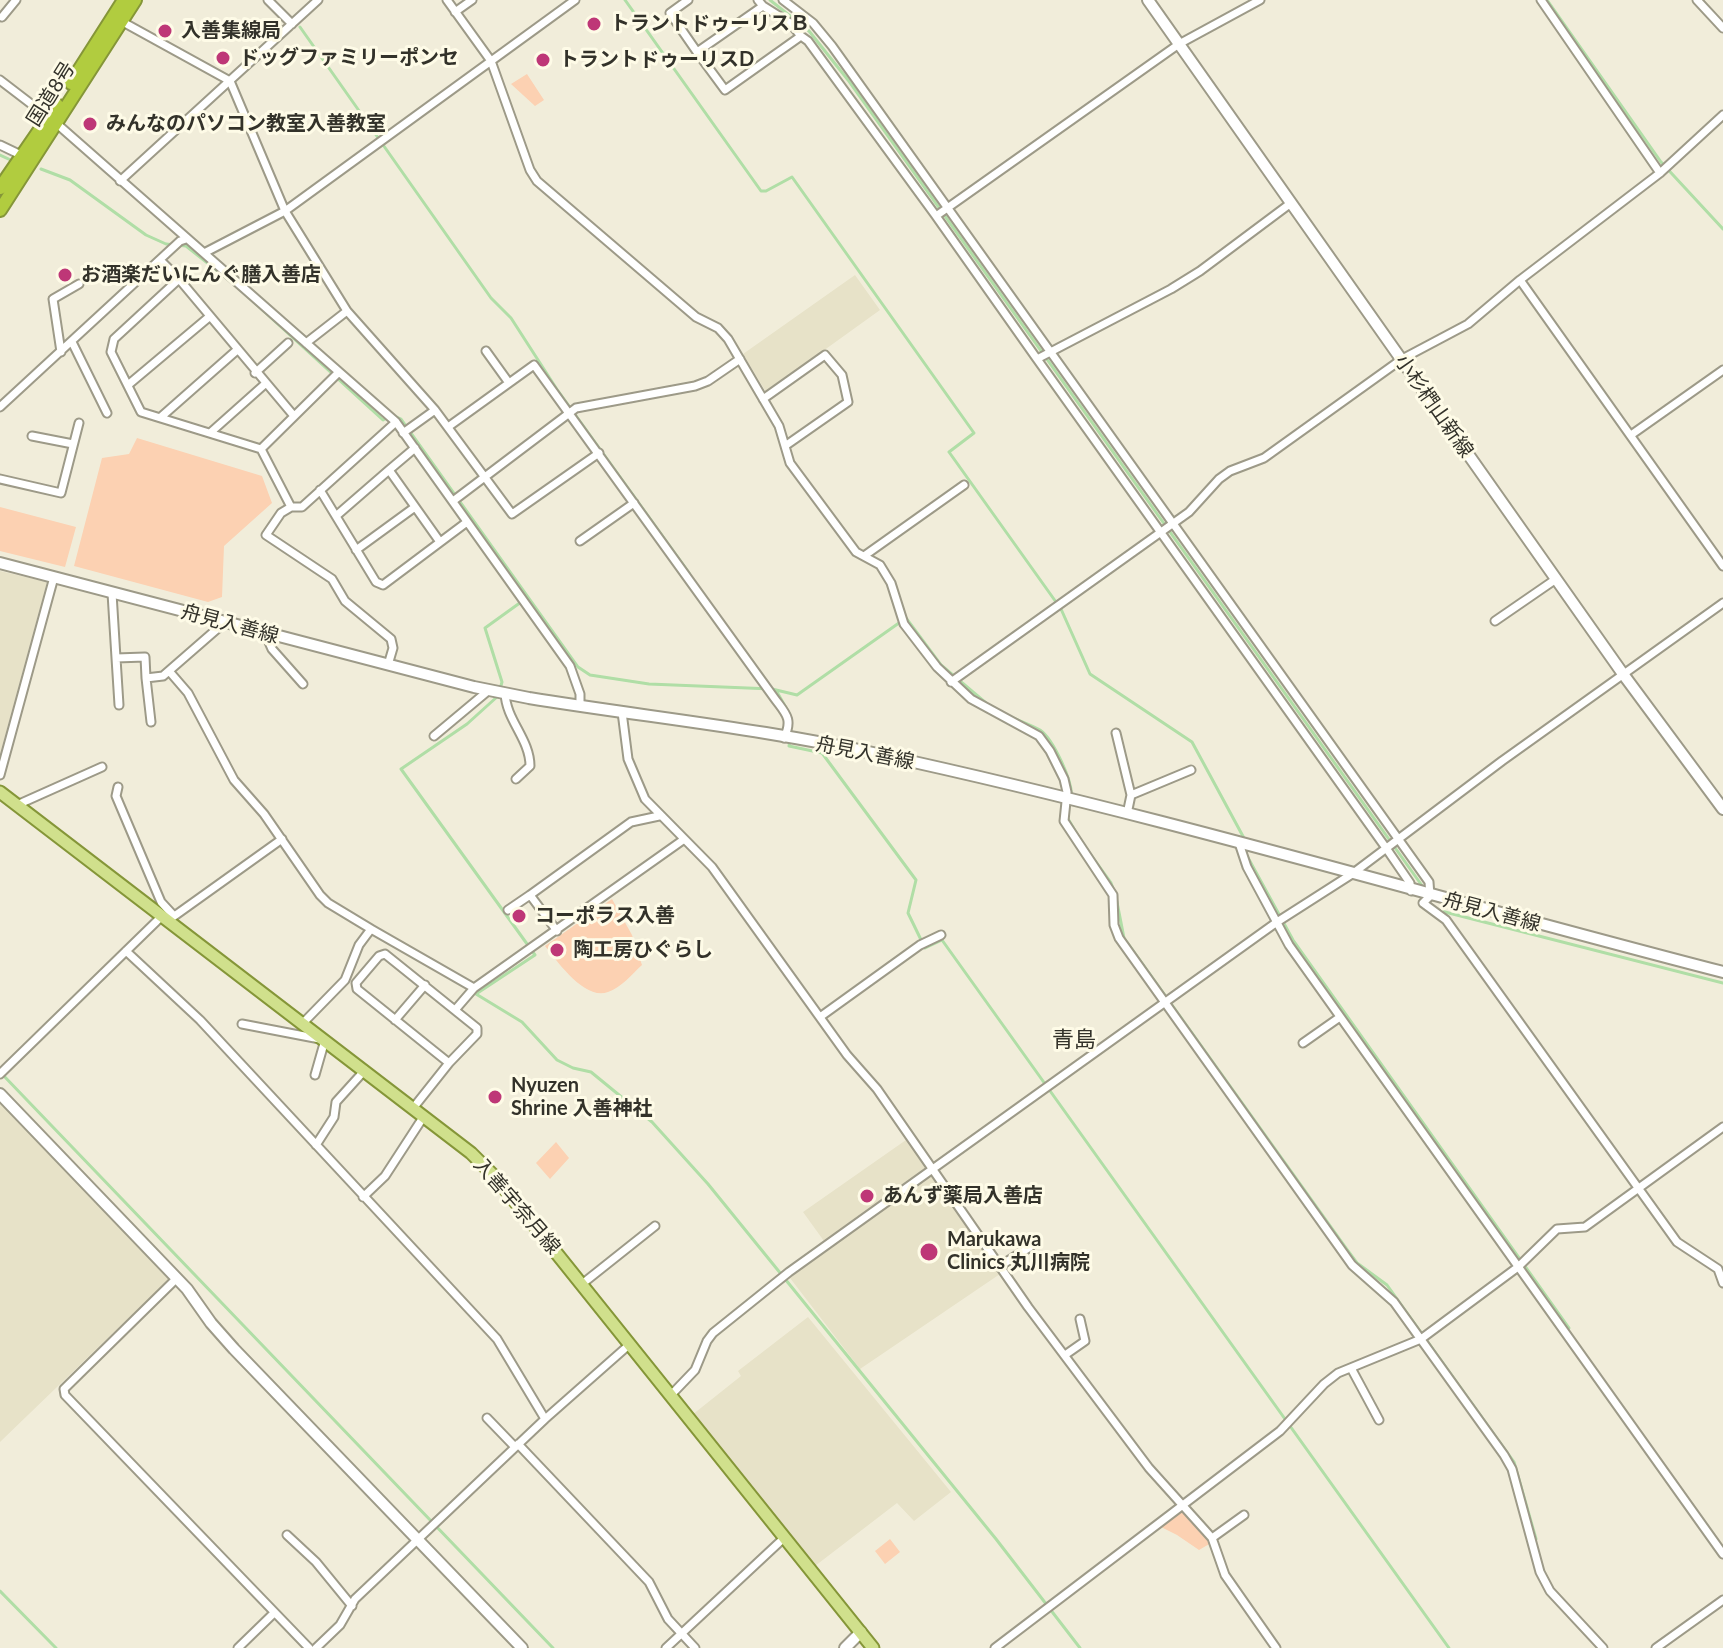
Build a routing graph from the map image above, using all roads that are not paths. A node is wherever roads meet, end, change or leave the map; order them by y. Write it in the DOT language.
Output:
graph roads {
  1 [pos="16,0"];
  2 [pos="124,0"];
  3 [pos="135,0"];
  4 [pos="268,0"];
  5 [pos="318,0"];
  6 [pos="447,0"];
  7 [pos="472,0"];
  8 [pos="575,0"];
  9 [pos="688,0"];
  10 [pos="783,0"];
  11 [pos="1148,0"];
  12 [pos="1260,0"];
  13 [pos="1541,0"];
  14 [pos="1697,0"];
  15 [pos="760,3"];
  16 [pos="455,12"];
  17 [pos="1,17"];
  18 [pos="121,21"];
  19 [pos="292,24"];
  20 [pos="1723,28"];
  21 [pos="801,36"];
  22 [pos="1179,44"];
  23 [pos="697,52"];
  24 [pos="491,61"];
  25 [pos="0,80"];
  26 [pos="230,81"];
  27 [pos="8,86"];
  28 [pos="0,95"];
  29 [pos="1723,115"];
  30 [pos="53,120"];
  31 [pos="0,145"];
  32 [pos="32,160"];
  33 [pos="1660,173"];
  34 [pos="120,181"];
  35 [pos="0,188"];
  36 [pos="1291,203"];
  37 [pos="948,208"];
  38 [pos="0,210"];
  39 [pos="285,211"];
  40 [pos="936,216"];
  41 [pos="186,239"];
  42 [pos="204,253"];
  43 [pos="161,261"];
  44 [pos="179,279"];
  45 [pos="1520,280"];
  46 [pos="79,284"];
  47 [pos="347,311"];
  48 [pos="209,317"];
  49 [pos="72,342"];
  50 [pos="288,343"];
  51 [pos="306,343"];
  52 [pos="237,350"];
  53 [pos="486,351"];
  54 [pos="1049,351"];
  55 [pos="61,352"];
  56 [pos="740,359"];
  57 [pos="1037,359"];
  58 [pos="1402,359"];
  59 [pos="1723,370"];
  60 [pos="339,372"];
  61 [pos="255,373"];
  62 [pos="509,383"];
  63 [pos="265,384"];
  64 [pos="128,385"];
  65 [pos="763,399"];
  66 [pos="0,407"];
  67 [pos="435,410"];
  68 [pos="107,413"];
  69 [pos="569,413"];
  70 [pos="294,416"];
  71 [pos="161,417"];
  72 [pos="396,422"];
  73 [pos="79,423"];
  74 [pos="448,427"];
  75 [pos="210,433"];
  76 [pos="403,433"];
  77 [pos="1631,435"];
  78 [pos="32,436"];
  79 [pos="73,444"];
  80 [pos="785,446"];
  81 [pos="415,448"];
  82 [pos="261,449"];
  83 [pos="599,453"];
  84 [pos="389,470"];
  85 [pos="484,476"];
  86 [pos="0,479"];
  87 [pos="964,485"];
  88 [pos="320,490"];
  89 [pos="453,501"];
  90 [pos="634,503"];
  91 [pos="291,507"];
  92 [pos="415,507"];
  93 [pos="336,516"];
  94 [pos="467,522"];
  95 [pos="1173,523"];
  96 [pos="1162,531"];
  97 [pos="580,541"];
  98 [pos="440,542"];
  99 [pos="356,550"];
  100 [pos="864,556"];
  101 [pos="0,563"];
  102 [pos="1723,566"];
  103 [pos="54,577"];
  104 [pos="1556,579"];
  105 [pos="112,593"];
  106 [pos="1723,603"];
  107 [pos="1495,621"];
  108 [pos="225,622"];
  109 [pos="265,633"];
  110 [pos="116,658"];
  111 [pos="388,665"];
  112 [pos="169,671"];
  113 [pos="1623,674"];
  114 [pos="146,678"];
  115 [pos="951,682"];
  116 [pos="303,684"];
  117 [pos="489,690"];
  118 [pos="505,693"];
  119 [pos="119,705"];
  120 [pos="580,706"];
  121 [pos="622,712"];
  122 [pos="151,722"];
  123 [pos="1116,733"];
  124 [pos="434,736"];
  125 [pos="784,738"];
  126 [pos="102,767"];
  127 [pos="1191,770"];
  128 [pos="0,775"];
  129 [pos="516,779"];
  130 [pos="118,787"];
  131 [pos="0,792"];
  132 [pos="1131,795"];
  133 [pos="1065,799"];
  134 [pos="17,805"];
  135 [pos="1723,809"];
  136 [pos="1127,814"];
  137 [pos="659,816"];
  138 [pos="282,839"];
  139 [pos="683,840"];
  140 [pos="1239,843"];
  141 [pos="1392,844"];
  142 [pos="1352,874"];
  143 [pos="1411,891"];
  144 [pos="530,895"];
  145 [pos="1430,896"];
  146 [pos="508,910"];
  147 [pos="168,918"];
  148 [pos="1277,922"];
  149 [pos="371,929"];
  150 [pos="557,931"];
  151 [pos="941,935"];
  152 [pos="126,951"];
  153 [pos="1723,972"];
  154 [pos="425,985"];
  155 [pos="474,988"];
  156 [pos="1165,1003"];
  157 [pos="455,1010"];
  158 [pos="820,1017"];
  159 [pos="1340,1017"];
  160 [pos="395,1020"];
  161 [pos="303,1023"];
  162 [pos="242,1024"];
  163 [pos="325,1040"];
  164 [pos="1303,1043"];
  165 [pos="449,1063"];
  166 [pos="365,1070"];
  167 [pos="0,1074"];
  168 [pos="315,1075"];
  169 [pos="0,1094"];
  170 [pos="414,1107"];
  171 [pos="424,1116"];
  172 [pos="1723,1127"];
  173 [pos="316,1145"];
  174 [pos="932,1169"];
  175 [pos="1638,1188"];
  176 [pos="363,1197"];
  177 [pos="655,1226"];
  178 [pos="1030,1247"];
  179 [pos="1000,1266"];
  180 [pos="1518,1267"];
  181 [pos="177,1278"];
  182 [pos="1723,1283"];
  183 [pos="582,1284"];
  184 [pos="1080,1319"];
  185 [pos="1421,1339"];
  186 [pos="630,1344"];
  187 [pos="1065,1355"];
  188 [pos="1351,1368"];
  189 [pos="671,1395"];
  190 [pos="487,1418"];
  191 [pos="545,1419"];
  192 [pos="1379,1420"];
  193 [pos="517,1445"];
  194 [pos="1182,1505"];
  195 [pos="1244,1515"];
  196 [pos="287,1535"];
  197 [pos="785,1537"];
  198 [pos="1212,1538"];
  199 [pos="417,1539"];
  200 [pos="1723,1554"];
  201 [pos="1723,1600"];
  202 [pos="352,1606"];
  203 [pos="274,1613"];
  204 [pos="861,1632"];
  205 [pos="681,1634"];
  206 [pos="238,1648"];
  207 [pos="309,1648"];
  208 [pos="316,1648"];
  209 [pos="522,1648"];
  210 [pos="666,1648"];
  211 [pos="695,1648"];
  212 [pos="845,1648"];
  213 [pos="873,1648"];
  214 [pos="995,1648"];
  215 [pos="1276,1648"];
  216 [pos="1603,1648"];
  217 [pos="1656,1648"];
  1 -- 17 [label="street"];
  2 -- 30 [label="highway, 国道8号"];
  3 -- 18 [label="highway, 国道8号"];
  4 -- 19 [label="street"];
  5 -- 19 [label="street"];
  6 -- 16 [label="street"];
  7 -- 16 [label="street"];
  8 -- 24 [label="street"];
  9 -- 23 [label="street"];
  10 -- 37 [label="street"];
  11 -- 22 [label="main road, 小杉椚山新線"];
  12 -- 22 [label="street"];
  13 -- 33 [label="street"];
  14 -- 20 [label="street"];
  15 -- 21 [label="street"];
  15 -- 23 [label="street"];
  16 -- 24 [label="street"];
  18 -- 26 [label="street"];
  18 -- 30 [label="highway, 国道8号"];
  19 -- 26 [label="street"];
  21 -- 23 [label="street"];
  21 -- 40 [label="street"];
  22 -- 36 [label="main road, 小杉椚山新線"];
  22 -- 37 [label="street"];
  24 -- 39 [label="street"];
  24 -- 56 [label="street"];
  25 -- 27 [label="street"];
  26 -- 34 [label="street"];
  26 -- 39 [label="street"];
  27 -- 28 [label="street"];
  27 -- 30 [label="street"];
  29 -- 33 [label="street"];
  30 -- 32 [label="highway, 国道8号"];
  30 -- 34 [label="street"];
  30 -- 35 [label="highway, 国道8号"];
  31 -- 32 [label="street"];
  32 -- 38 [label="highway, 国道8号"];
  33 -- 45 [label="street"];
  34 -- 41 [label="street"];
  36 -- 54 [label="street"];
  36 -- 58 [label="main road, 小杉椚山新線"];
  37 -- 40 [label="street"];
  37 -- 54 [label="street"];
  39 -- 42 [label="street"];
  39 -- 47 [label="street"];
  40 -- 57 [label="street"];
  41 -- 42 [label="street"];
  41 -- 43 [label="street"];
  42 -- 51 [label="street"];
  43 -- 44 [label="street"];
  43 -- 49 [label="street"];
  44 -- 48 [label="street"];
  44 -- 64 [label="street"];
  45 -- 58 [label="street"];
  45 -- 77 [label="street"];
  46 -- 55 [label="street"];
  47 -- 51 [label="street"];
  47 -- 67 [label="street"];
  48 -- 52 [label="street"];
  48 -- 64 [label="street"];
  49 -- 55 [label="street"];
  49 -- 68 [label="street"];
  50 -- 61 [label="street"];
  51 -- 60 [label="street"];
  52 -- 61 [label="street"];
  52 -- 71 [label="street"];
  53 -- 62 [label="street"];
  54 -- 57 [label="street"];
  54 -- 95 [label="street"];
  55 -- 66 [label="street"];
  56 -- 65 [label="street"];
  56 -- 69 [label="street"];
  57 -- 96 [label="street"];
  58 -- 95 [label="street"];
  58 -- 104 [label="main road, 小杉椚山新線"];
  59 -- 77 [label="street"];
  60 -- 70 [label="street"];
  60 -- 72 [label="street"];
  61 -- 63 [label="street"];
  62 -- 69 [label="street"];
  62 -- 74 [label="street"];
  63 -- 70 [label="street"];
  63 -- 75 [label="street"];
  64 -- 71 [label="street"];
  65 -- 80 [label="street"];
  65 -- 80 [label="street"];
  67 -- 74 [label="street"];
  67 -- 76 [label="street"];
  69 -- 83 [label="street"];
  69 -- 85 [label="street"];
  70 -- 82 [label="street"];
  71 -- 75 [label="street"];
  72 -- 76 [label="street"];
  72 -- 88 [label="street"];
  73 -- 79 [label="street"];
  74 -- 85 [label="street"];
  75 -- 82 [label="street"];
  76 -- 81 [label="street"];
  77 -- 102 [label="street"];
  78 -- 79 [label="street"];
  79 -- 86 [label="street"];
  80 -- 100 [label="street"];
  81 -- 84 [label="street"];
  81 -- 89 [label="street"];
  82 -- 91 [label="street"];
  83 -- 85 [label="street"];
  83 -- 90 [label="street"];
  84 -- 92 [label="street"];
  84 -- 93 [label="street"];
  85 -- 89 [label="street"];
  87 -- 100 [label="street"];
  88 -- 91 [label="street"];
  88 -- 93 [label="street"];
  89 -- 94 [label="street"];
  90 -- 97 [label="street"];
  90 -- 125 [label="street"];
  91 -- 111 [label="street"];
  92 -- 98 [label="street"];
  92 -- 99 [label="street"];
  93 -- 99 [label="street"];
  94 -- 98 [label="street"];
  94 -- 120 [label="street"];
  95 -- 96 [label="street"];
  95 -- 141 [label="street"];
  96 -- 115 [label="street"];
  96 -- 141 [label="street"];
  98 -- 99 [label="street"];
  100 -- 115 [label="street"];
  101 -- 103 [label="main road, 舟見入善線"];
  103 -- 105 [label="main road, 舟見入善線"];
  103 -- 128 [label="street"];
  104 -- 107 [label="street"];
  104 -- 113 [label="main road, 小杉椚山新線"];
  105 -- 108 [label="main road, 舟見入善線"];
  105 -- 110 [label="street"];
  106 -- 113 [label="street"];
  108 -- 109 [label="main road, 舟見入善線"];
  108 -- 112 [label="street"];
  109 -- 111 [label="main road, 舟見入善線"];
  109 -- 116 [label="street"];
  110 -- 114 [label="street"];
  110 -- 119 [label="street"];
  111 -- 117 [label="main road, 舟見入善線"];
  112 -- 114 [label="street"];
  112 -- 138 [label="street"];
  113 -- 135 [label="main road, 小杉椚山新線"];
  113 -- 141 [label="street"];
  114 -- 122 [label="street"];
  115 -- 133 [label="street"];
  117 -- 118 [label="main road, 舟見入善線"];
  117 -- 124 [label="street"];
  118 -- 120 [label="main road, 舟見入善線"];
  118 -- 129 [label="street"];
  120 -- 121 [label="main road, 舟見入善線"];
  121 -- 125 [label="main road, 舟見入善線"];
  121 -- 137 [label="street"];
  123 -- 132 [label="street"];
  125 -- 133 [label="main road, 舟見入善線"];
  126 -- 134 [label="street"];
  127 -- 132 [label="street"];
  130 -- 147 [label="street"];
  131 -- 134 [label="main road, 入善宇奈月線"];
  132 -- 136 [label="street"];
  133 -- 136 [label="main road, 舟見入善線"];
  133 -- 156 [label="street"];
  134 -- 147 [label="main road, 入善宇奈月線"];
  136 -- 140 [label="main road, 舟見入善線"];
  137 -- 139 [label="street"];
  137 -- 144 [label="street"];
  138 -- 147 [label="street"];
  138 -- 149 [label="street"];
  139 -- 150 [label="street"];
  139 -- 158 [label="street"];
  140 -- 142 [label="main road, 舟見入善線"];
  140 -- 148 [label="street"];
  141 -- 142 [label="street"];
  141 -- 143 [label="street"];
  141 -- 145 [label="street"];
  142 -- 143 [label="main road, 舟見入善線"];
  142 -- 148 [label="street"];
  143 -- 145 [label="main road, 舟見入善線"];
  144 -- 146 [label="street"];
  144 -- 150 [label="street"];
  145 -- 153 [label="main road, 舟見入善線"];
  145 -- 175 [label="street"];
  147 -- 152 [label="street"];
  147 -- 161 [label="main road, 入善宇奈月線"];
  148 -- 156 [label="street"];
  148 -- 159 [label="street"];
  149 -- 155 [label="street"];
  149 -- 161 [label="street"];
  150 -- 155 [label="street"];
  151 -- 158 [label="street"];
  152 -- 167 [label="street"];
  152 -- 173 [label="street"];
  154 -- 157 [label="street"];
  154 -- 160 [label="street"];
  154 -- 160 [label="street"];
  155 -- 157 [label="street"];
  156 -- 174 [label="street"];
  156 -- 185 [label="street"];
  157 -- 165 [label="street"];
  158 -- 174 [label="street"];
  159 -- 164 [label="street"];
  159 -- 180 [label="street"];
  160 -- 165 [label="street"];
  161 -- 163 [label="main road, 入善宇奈月線"];
  162 -- 163 [label="street"];
  163 -- 166 [label="main road, 入善宇奈月線"];
  163 -- 168 [label="street"];
  165 -- 170 [label="street"];
  166 -- 170 [label="main road, 入善宇奈月線"];
  166 -- 173 [label="street"];
  169 -- 181 [label="main road"];
  170 -- 171 [label="main road, 入善宇奈月線"];
  171 -- 176 [label="street"];
  171 -- 183 [label="main road, 入善宇奈月線"];
  172 -- 175 [label="street"];
  173 -- 176 [label="street"];
  174 -- 179 [label="street"];
  174 -- 189 [label="street"];
  175 -- 180 [label="street"];
  175 -- 182 [label="street"];
  176 -- 191 [label="street"];
  177 -- 183 [label="street"];
  178 -- 179 [label="street"];
  179 -- 187 [label="street"];
  180 -- 185 [label="street"];
  180 -- 200 [label="street"];
  181 -- 199 [label="main road"];
  181 -- 203 [label="street"];
  183 -- 186 [label="main road, 入善宇奈月線"];
  184 -- 187 [label="street"];
  185 -- 188 [label="street"];
  185 -- 216 [label="street"];
  186 -- 189 [label="main road, 入善宇奈月線"];
  186 -- 191 [label="street"];
  187 -- 194 [label="street"];
  188 -- 192 [label="street"];
  188 -- 194 [label="street"];
  189 -- 197 [label="main road, 入善宇奈月線"];
  190 -- 193 [label="street"];
  191 -- 193 [label="street"];
  193 -- 199 [label="street"];
  193 -- 205 [label="street"];
  194 -- 198 [label="street"];
  194 -- 214 [label="street"];
  195 -- 198 [label="street"];
  196 -- 202 [label="street"];
  197 -- 204 [label="main road, 入善宇奈月線"];
  197 -- 205 [label="street"];
  198 -- 215 [label="street"];
  199 -- 202 [label="street"];
  199 -- 209 [label="main road"];
  201 -- 217 [label="street"];
  202 -- 208 [label="street"];
  203 -- 206 [label="street"];
  203 -- 207 [label="street"];
  204 -- 212 [label="main road"];
  204 -- 213 [label="main road, 入善宇奈月線"];
  205 -- 210 [label="street"];
  205 -- 211 [label="street"];
}
